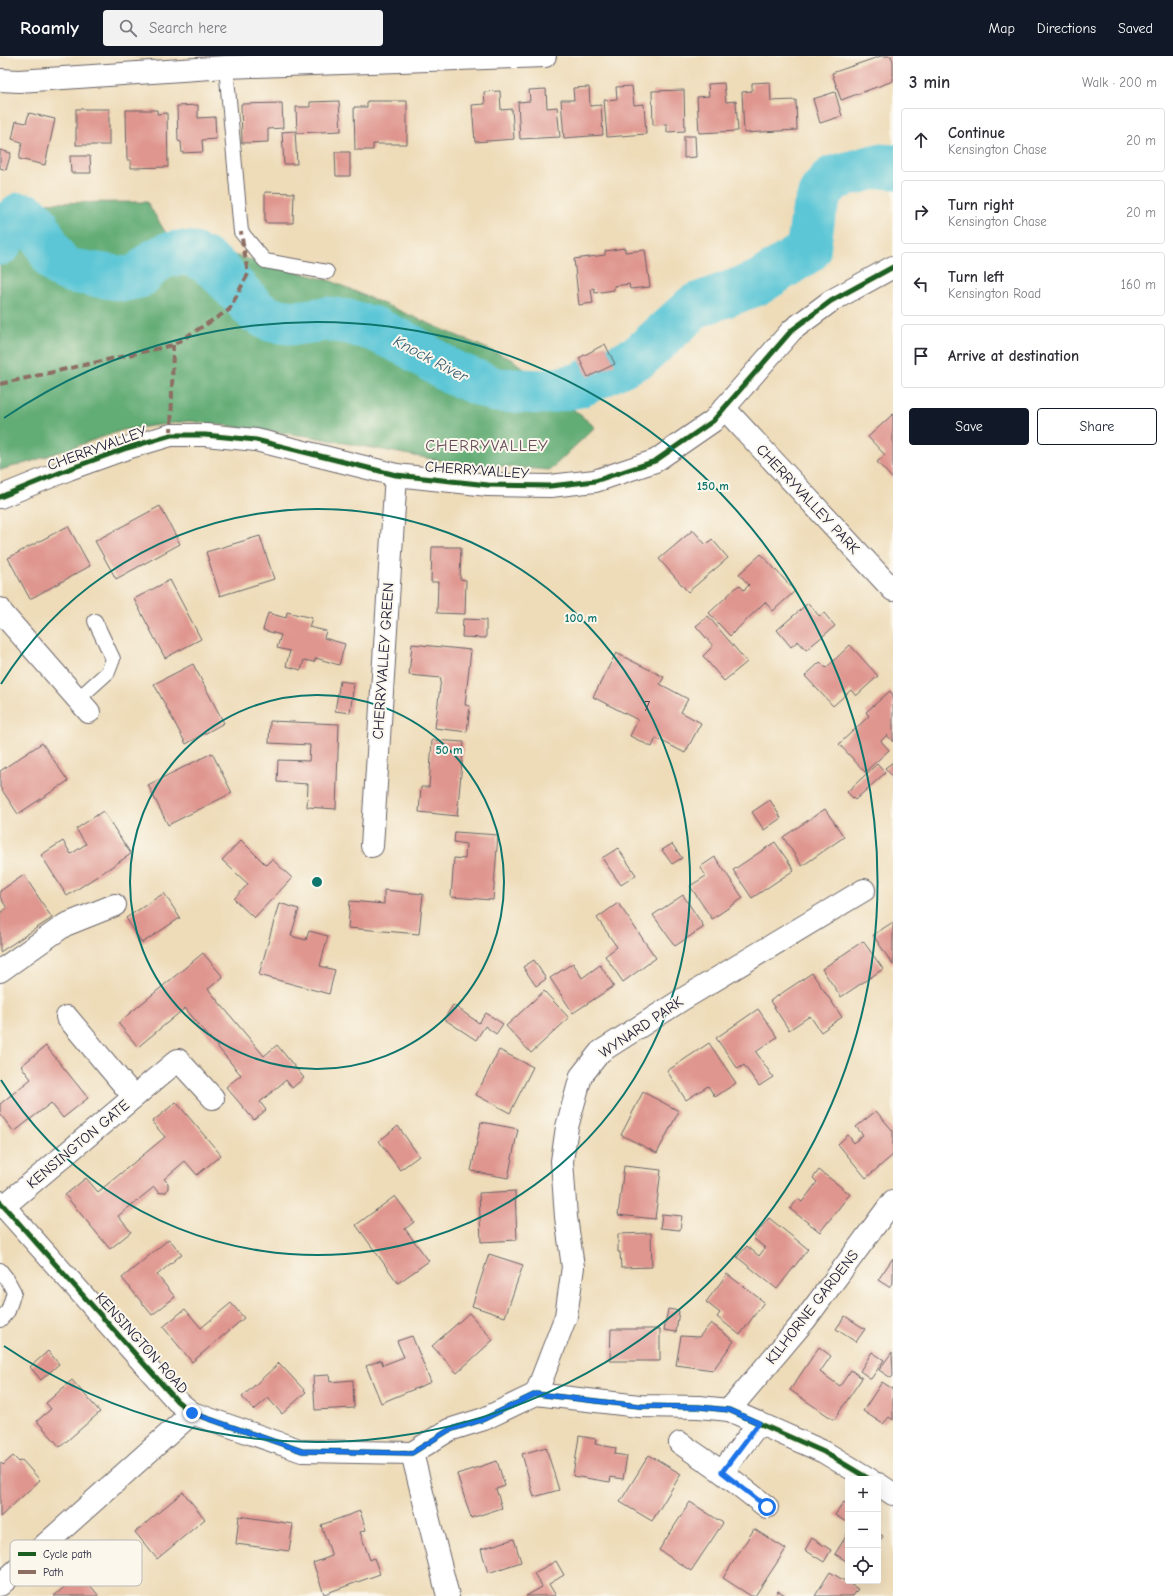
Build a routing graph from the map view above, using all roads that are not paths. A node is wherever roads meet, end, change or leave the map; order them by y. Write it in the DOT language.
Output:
graph roads {
  1 [pos="545,56"];
  2 [pos="501,57"];
  3 [pos="226,61"];
  4 [pos="0,80"];
  5 [pos="893,267"];
  6 [pos="327,272"];
  7 [pos="724,408"];
  8 [pos="396,475"];
  9 [pos="0,497"];
  10 [pos="893,590"];
  11 [pos="0,609"];
  12 [pos="95,621"];
  13 [pos="84,705"];
  14 [pos="372,846"];
  15 [pos="864,890"];
  16 [pos="115,905"];
  17 [pos="0,971"];
  18 [pos="67,1018"];
  19 [pos="134,1098"];
  20 [pos="213,1098"];
  21 [pos="893,1201"];
  22 [pos="2,1204"];
  23 [pos="0,1270"];
  24 [pos="0,1320"];
  25 [pos="536,1394"];
  26 [pos="729,1410"];
  27 [pos="192,1413"];
  28 [pos="759,1423"];
  29 [pos="680,1443"];
  30 [pos="412,1453"];
  31 [pos="722,1472"];
  32 [pos="864,1476"];
  33 [pos="881,1486"];
  34 [pos="893,1494"];
  35 [pos="767,1507"];
  36 [pos="50,1540"];
  37 [pos="10,1576"];
  38 [pos="0,1585"];
  39 [pos="448,1596"];
  1 -- 2 [label="street"];
  2 -- 3 [label="street"];
  3 -- 4 [label="street"];
  3 -- 6 [label="lane"];
  5 -- 7 [label="street, CHERRYVALLEY"];
  7 -- 8 [label="street, CHERRYVALLEY"];
  7 -- 10 [label="street, CHERRYVALLEY PARK"];
  8 -- 9 [label="street, CHERRYVALLEY"];
  8 -- 14 [label="street, CHERRYVALLEY GREEN"];
  11 -- 13 [label="street"];
  12 -- 13 [label="lane"];
  15 -- 25 [label="street, WYNARD PARK"];
  16 -- 17 [label="street"];
  18 -- 19 [label="street, KENSINGTON GATE"];
  19 -- 20 [label="street, KENSINGTON GATE"];
  19 -- 22 [label="street, KENSINGTON GATE"];
  21 -- 26 [label="street, KILHORNE GARDENS"];
  22 -- 27 [label="street, KENSINGTON ROAD"];
  23 -- 24 [label="lane"];
  25 -- 26 [label="street"];
  25 -- 30 [label="street"];
  26 -- 28 [label="street"];
  27 -- 30 [label="street, KENSINGTON ROAD"];
  27 -- 36 [label="street"];
  28 -- 31 [label="street"];
  28 -- 32 [label="street"];
  29 -- 31 [label="street"];
  30 -- 39 [label="street"];
  31 -- 35 [label="street"];
  33 -- 34 [label="street"];
  37 -- 38 [label="street"];
}
